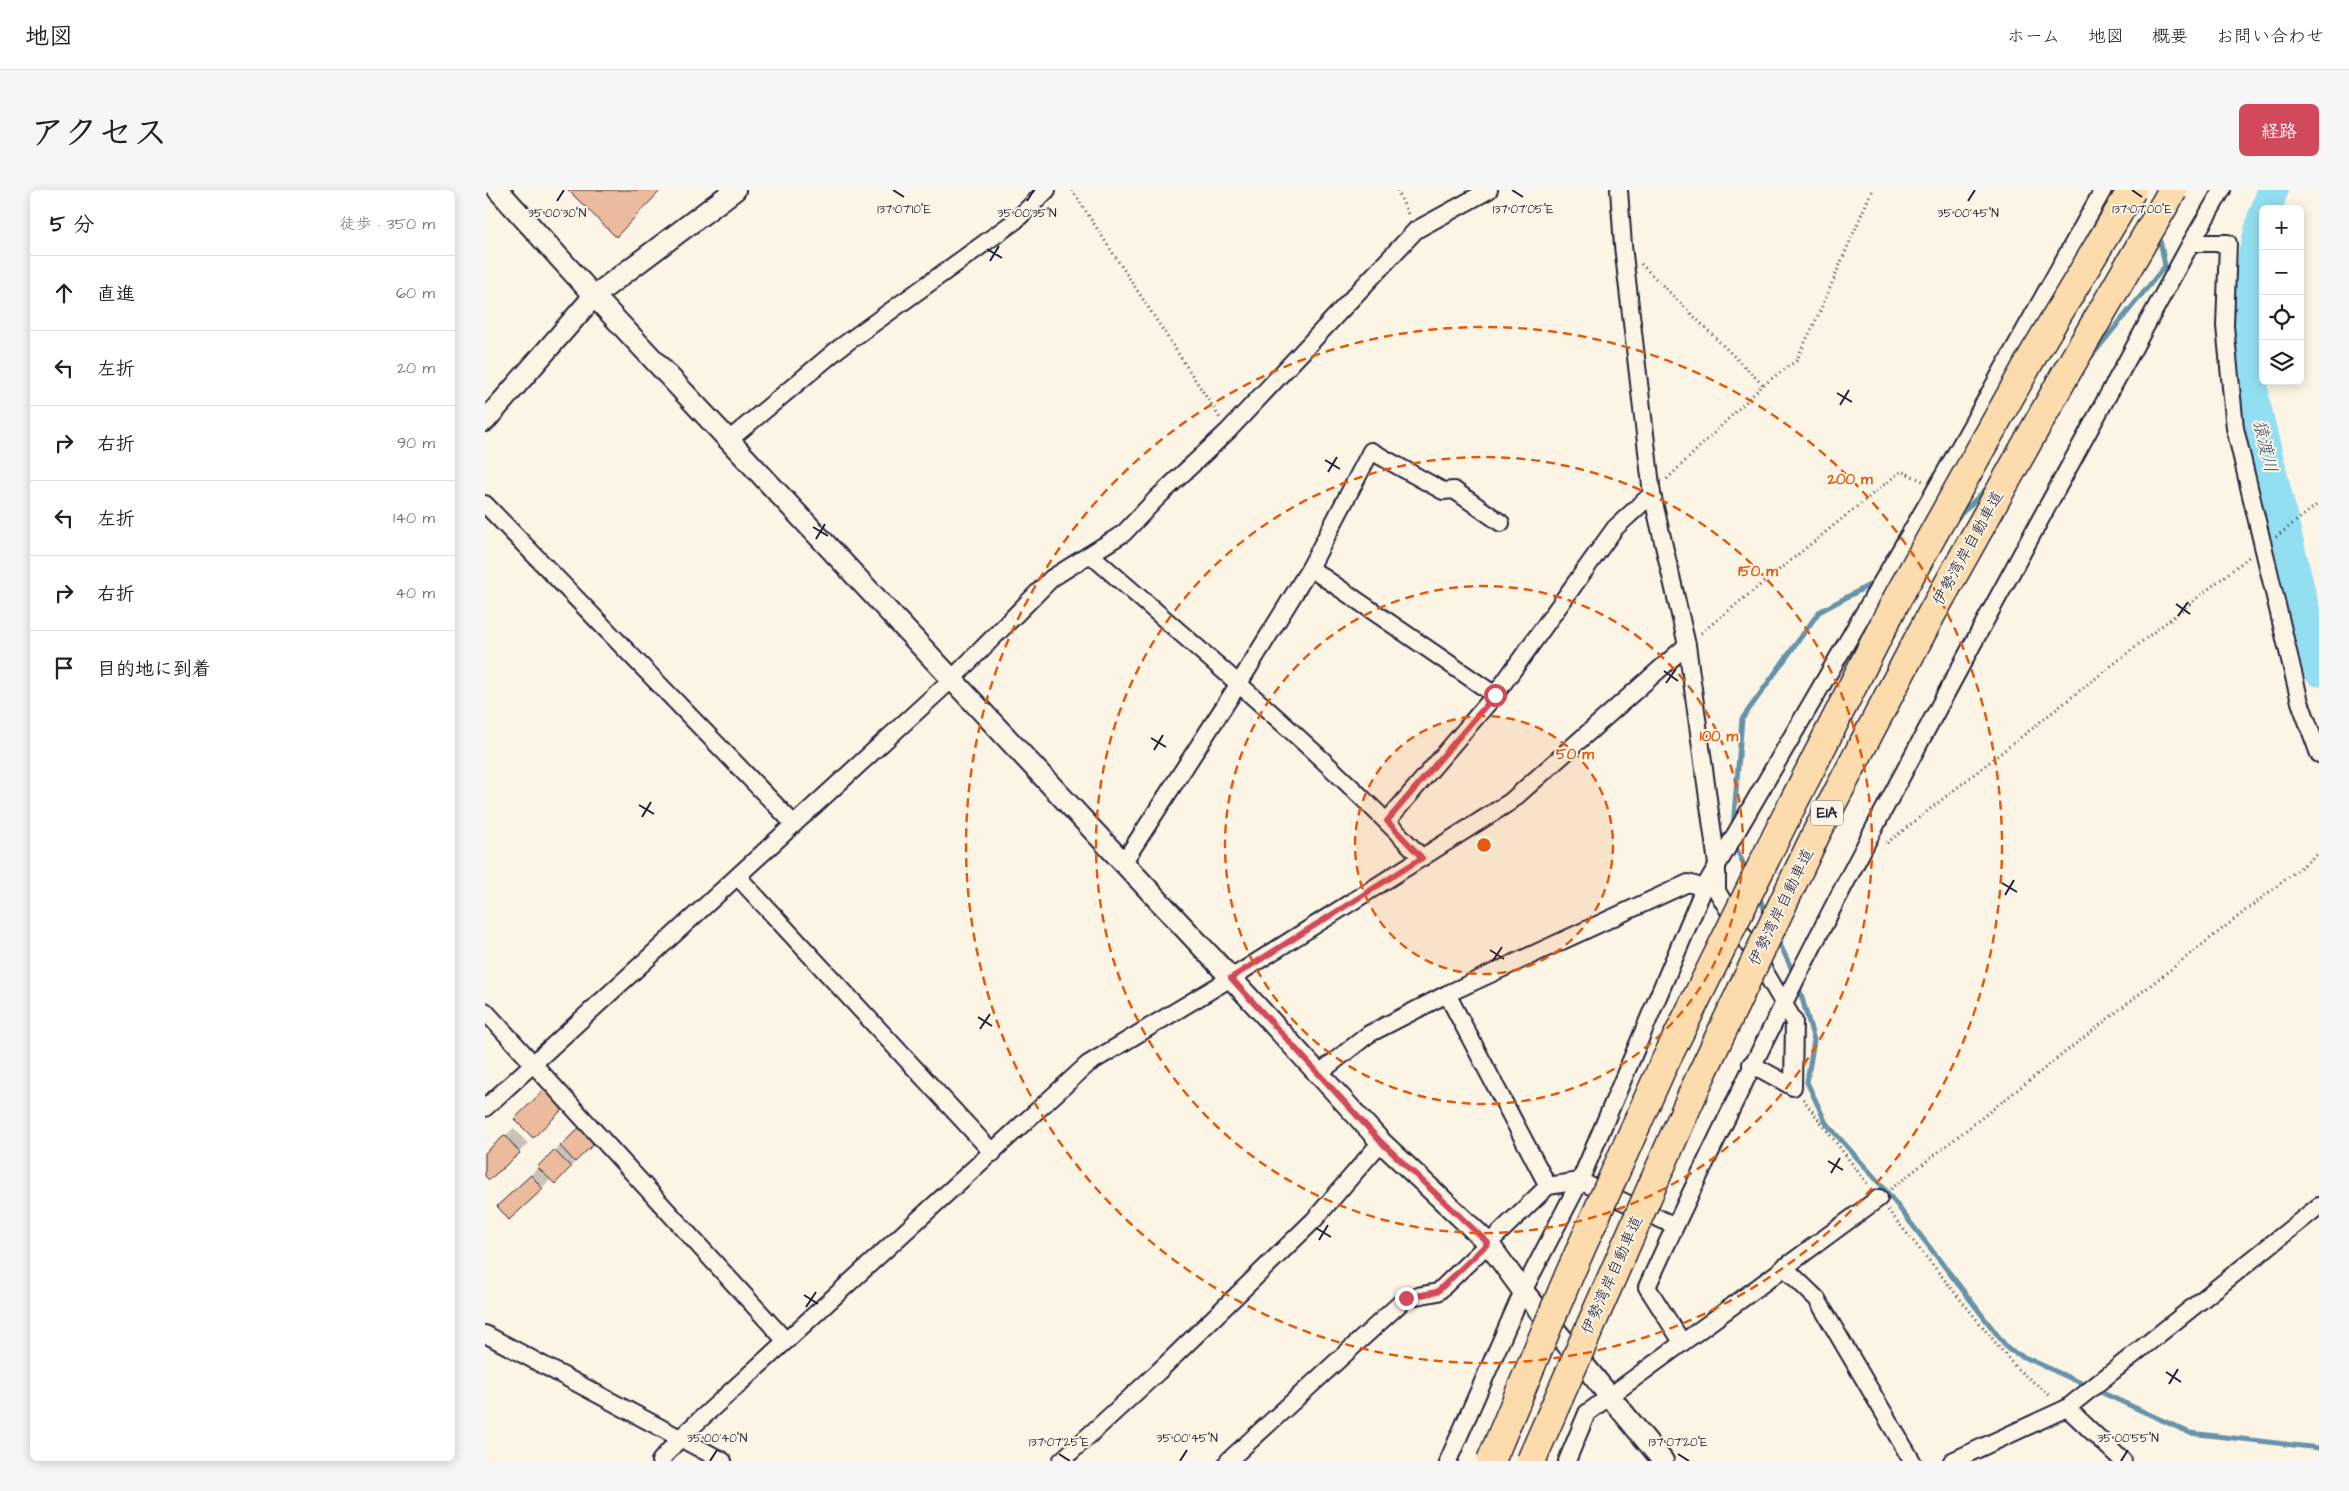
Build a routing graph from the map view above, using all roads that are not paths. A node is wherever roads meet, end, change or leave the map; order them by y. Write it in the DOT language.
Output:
graph roads {
  1 [pos="498,190"];
  2 [pos="735,190"];
  3 [pos="1047,190"];
  4 [pos="1489,190"];
  5 [pos="1619,190"];
  6 [pos="2103,190"];
  7 [pos="2131,190"];
  8 [pos="2173,190"];
  9 [pos="2222,190"];
  10 [pos="2191,243"];
  11 [pos="593,296"];
  12 [pos="485,421"];
  13 [pos="729,440"];
  14 [pos="1652,494"];
  15 [pos="485,504"];
  16 [pos="1501,523"];
  17 [pos="1091,555"];
  18 [pos="1310,568"];
  19 [pos="1687,644"];
  20 [pos="951,680"];
  21 [pos="1238,685"];
  22 [pos="1495,695"];
  23 [pos="2319,754"];
  24 [pos="1387,821"];
  25 [pos="794,824"];
  26 [pos="1422,858"];
  27 [pos="1123,863"];
  28 [pos="1717,864"];
  29 [pos="739,877"];
  30 [pos="1704,888"];
  31 [pos="1231,978"];
  32 [pos="1447,994"];
  33 [pos="1785,1003"];
  34 [pos="485,1011"];
  35 [pos="533,1063"];
  36 [pos="1751,1064"];
  37 [pos="1318,1074"];
  38 [pos="485,1108"];
  39 [pos="1381,1142"];
  40 [pos="993,1153"];
  41 [pos="1579,1181"];
  42 [pos="1548,1186"];
  43 [pos="1879,1198"];
  44 [pos="2319,1206"];
  45 [pos="1675,1226"];
  46 [pos="1488,1243"];
  47 [pos="1784,1267"];
  48 [pos="1523,1291"];
  49 [pos="485,1334"];
  50 [pos="787,1341"];
  51 [pos="1683,1342"];
  52 [pos="1609,1396"];
  53 [pos="2067,1408"];
  54 [pos="680,1438"];
  55 [pos="660,1461"];
  56 [pos="723,1461"];
  57 [pos="1061,1461"];
  58 [pos="1228,1461"];
  59 [pos="1448,1461"];
  60 [pos="1491,1461"];
  61 [pos="1531,1461"];
  62 [pos="1567,1461"];
  63 [pos="1663,1461"];
  64 [pos="1912,1461"];
  65 [pos="1952,1461"];
  66 [pos="2123,1461"];
  1 -- 11 [label="street"];
  2 -- 11 [label="street"];
  3 -- 13 [label="street"];
  4 -- 17 [label="street"];
  5 -- 14 [label="street"];
  6 -- 28 [label="street"];
  7 -- 60 [label="highway, E1A, bridge"];
  8 -- 61 [label="highway, 伊勢湾岸自動車道 / E1A, bridge"];
  9 -- 10 [label="street"];
  10 -- 23 [label="street"];
  10 -- 33 [label="street"];
  11 -- 12 [label="street"];
  11 -- 13 [label="street"];
  13 -- 20 [label="street"];
  14 -- 19 [label="street"];
  14 -- 22 [label="street"];
  15 -- 25 [label="street"];
  16 -- 18 [label="street"];
  17 -- 20 [label="street"];
  17 -- 21 [label="street"];
  18 -- 21 [label="street"];
  18 -- 22 [label="street"];
  19 -- 26 [label="street"];
  19 -- 28 [label="street"];
  20 -- 25 [label="street"];
  20 -- 27 [label="street"];
  21 -- 24 [label="street"];
  21 -- 27 [label="street"];
  22 -- 24 [label="street"];
  24 -- 26 [label="street"];
  25 -- 29 [label="street"];
  26 -- 31 [label="street"];
  27 -- 31 [label="street"];
  28 -- 30 [label="street"];
  28 -- 33 [label="street"];
  29 -- 35 [label="street"];
  29 -- 40 [label="street"];
  30 -- 32 [label="street"];
  30 -- 41 [label="street"];
  31 -- 37 [label="street"];
  31 -- 40 [label="street"];
  32 -- 37 [label="street"];
  32 -- 42 [label="street"];
  33 -- 36 [label="street"];
  33 -- 36 [label="street"];
  34 -- 35 [label="street"];
  35 -- 38 [label="street"];
  35 -- 50 [label="street"];
  36 -- 45 [label="street"];
  37 -- 39 [label="street"];
  39 -- 46 [label="street"];
  39 -- 57 [label="street"];
  40 -- 50 [label="street"];
  41 -- 42 [label="street"];
  41 -- 45 [label="street"];
  41 -- 48 [label="street"];
  42 -- 46 [label="street"];
  43 -- 47 [label="street"];
  44 -- 53 [label="street"];
  45 -- 51 [label="street"];
  46 -- 48 [label="street"];
  46 -- 58 [label="street"];
  47 -- 51 [label="street"];
  47 -- 64 [label="street"];
  48 -- 52 [label="street"];
  48 -- 59 [label="street"];
  49 -- 54 [label="street"];
  50 -- 54 [label="street"];
  51 -- 52 [label="street"];
  52 -- 62 [label="street"];
  52 -- 63 [label="street"];
  53 -- 65 [label="street"];
  53 -- 66 [label="street"];
  54 -- 55 [label="street"];
  54 -- 56 [label="street"];
}
